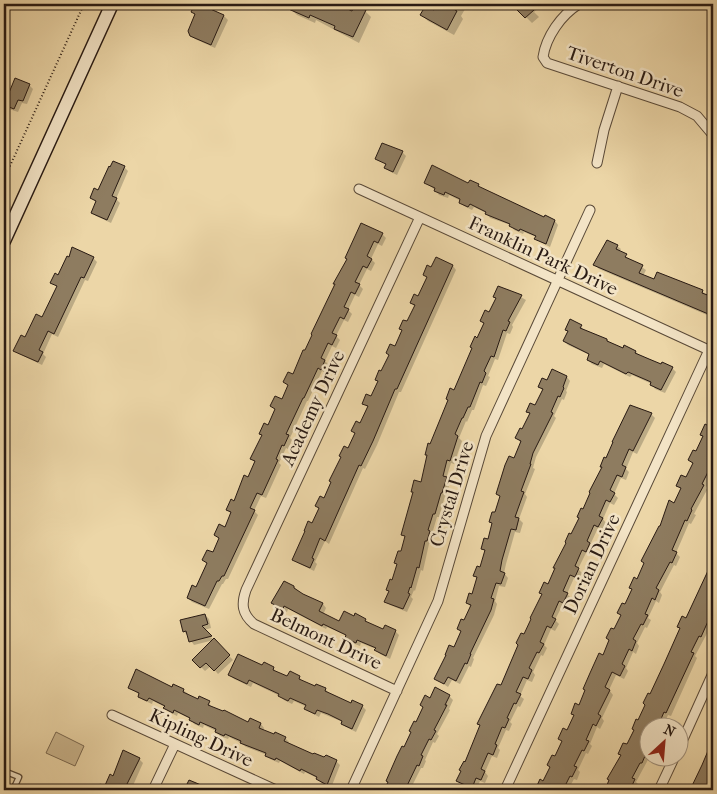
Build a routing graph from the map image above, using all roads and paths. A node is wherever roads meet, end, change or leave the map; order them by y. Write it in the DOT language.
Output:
graph roads {
  1 [pos="84,4"];
  2 [pos="112,4"];
  3 [pos="579,4"];
  4 [pos="618,86"];
  5 [pos="713,135"];
  6 [pos="597,163"];
  7 [pos="4,179"];
  8 [pos="359,189"];
  9 [pos="590,210"];
  10 [pos="420,217"];
  11 [pos="4,241"];
  12 [pos="557,281"];
  13 [pos="711,351"];
  14 [pos="244,613"];
  15 [pos="713,674"];
  16 [pos="397,691"];
  17 [pos="112,715"];
  18 [pos="690,724"];
  19 [pos="175,744"];
  20 [pos="670,766"];
  21 [pos="4,771"];
  22 [pos="13,790"];
  23 [pos="153,790"];
  24 [pos="276,790"];
  25 [pos="351,790"];
  26 [pos="505,790"];
  27 [pos="659,790"];
  1 -- 7 [label="path"];
  2 -- 11 [label="main road"];
  3 -- 4 [label="street, Tiverton Drive"];
  4 -- 5 [label="street, Tiverton Drive"];
  4 -- 6 [label="street"];
  8 -- 10 [label="street, Franklin Park Drive"];
  9 -- 12 [label="street, Crystal Drive"];
  10 -- 12 [label="street, Franklin Park Drive"];
  10 -- 14 [label="street, Academy Drive"];
  12 -- 13 [label="street, Franklin Park Drive"];
  12 -- 16 [label="street, Crystal Drive"];
  13 -- 26 [label="street, Dorian Drive"];
  14 -- 16 [label="street, Belmont Drive"];
  15 -- 18 [label="street"];
  16 -- 25 [label="street, Crystal Drive"];
  17 -- 19 [label="street, Kipling Drive"];
  19 -- 23 [label="street"];
  19 -- 24 [label="street, Kipling Drive"];
  20 -- 27 [label="street"];
  21 -- 22 [label="lane"];
}
